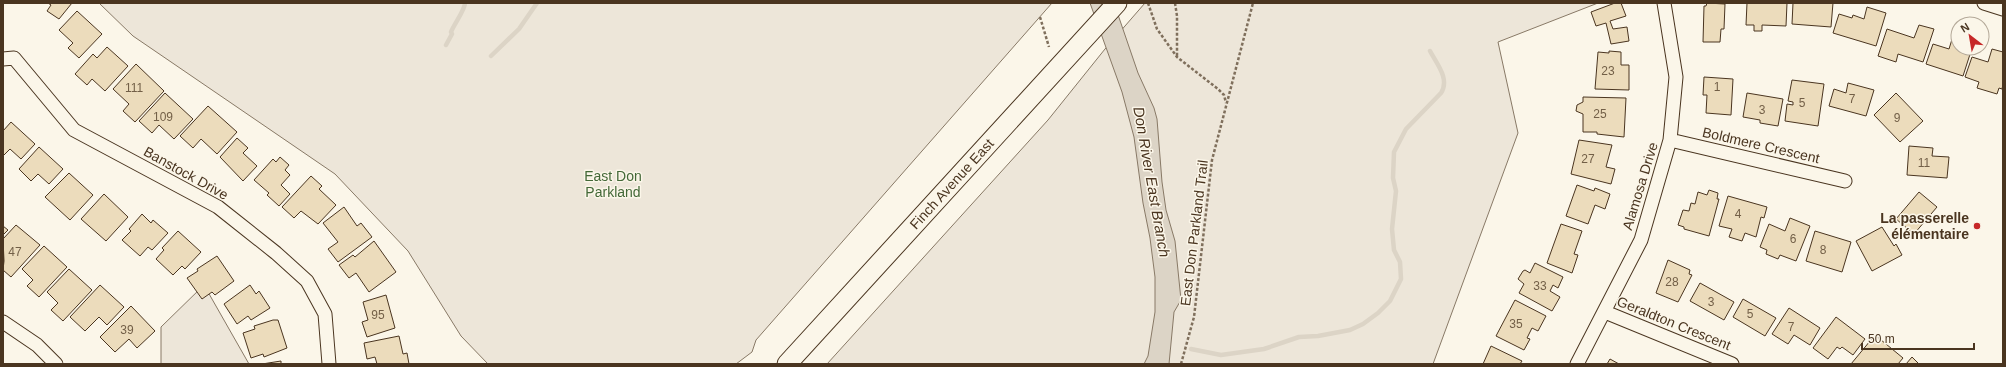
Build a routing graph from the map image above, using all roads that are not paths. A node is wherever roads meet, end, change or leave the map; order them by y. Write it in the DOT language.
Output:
graph roads {
  1 [pos="1117,3"];
  2 [pos="1664,3"];
  3 [pos="1984,3"];
  4 [pos="2003,9"];
  5 [pos="3,59"];
  6 [pos="1670,140"];
  7 [pos="1844,181"];
  8 [pos="1605,312"];
  9 [pos="3,322"];
  10 [pos="56,364"];
  11 [pos="329,364"];
  12 [pos="787,364"];
  13 [pos="1577,364"];
  14 [pos="1732,364"];
  1 -- 12 [label="main road, Finch Avenue East"];
  2 -- 6 [label="street, Alamosa Drive"];
  3 -- 4 [label="street"];
  5 -- 11 [label="street, Banstock Drive"];
  6 -- 7 [label="street, Boldmere Crescent"];
  6 -- 8 [label="street, Alamosa Drive"];
  8 -- 13 [label="street, Alamosa Drive"];
  8 -- 14 [label="street, Geraldton Crescent"];
  9 -- 10 [label="street"];
}
